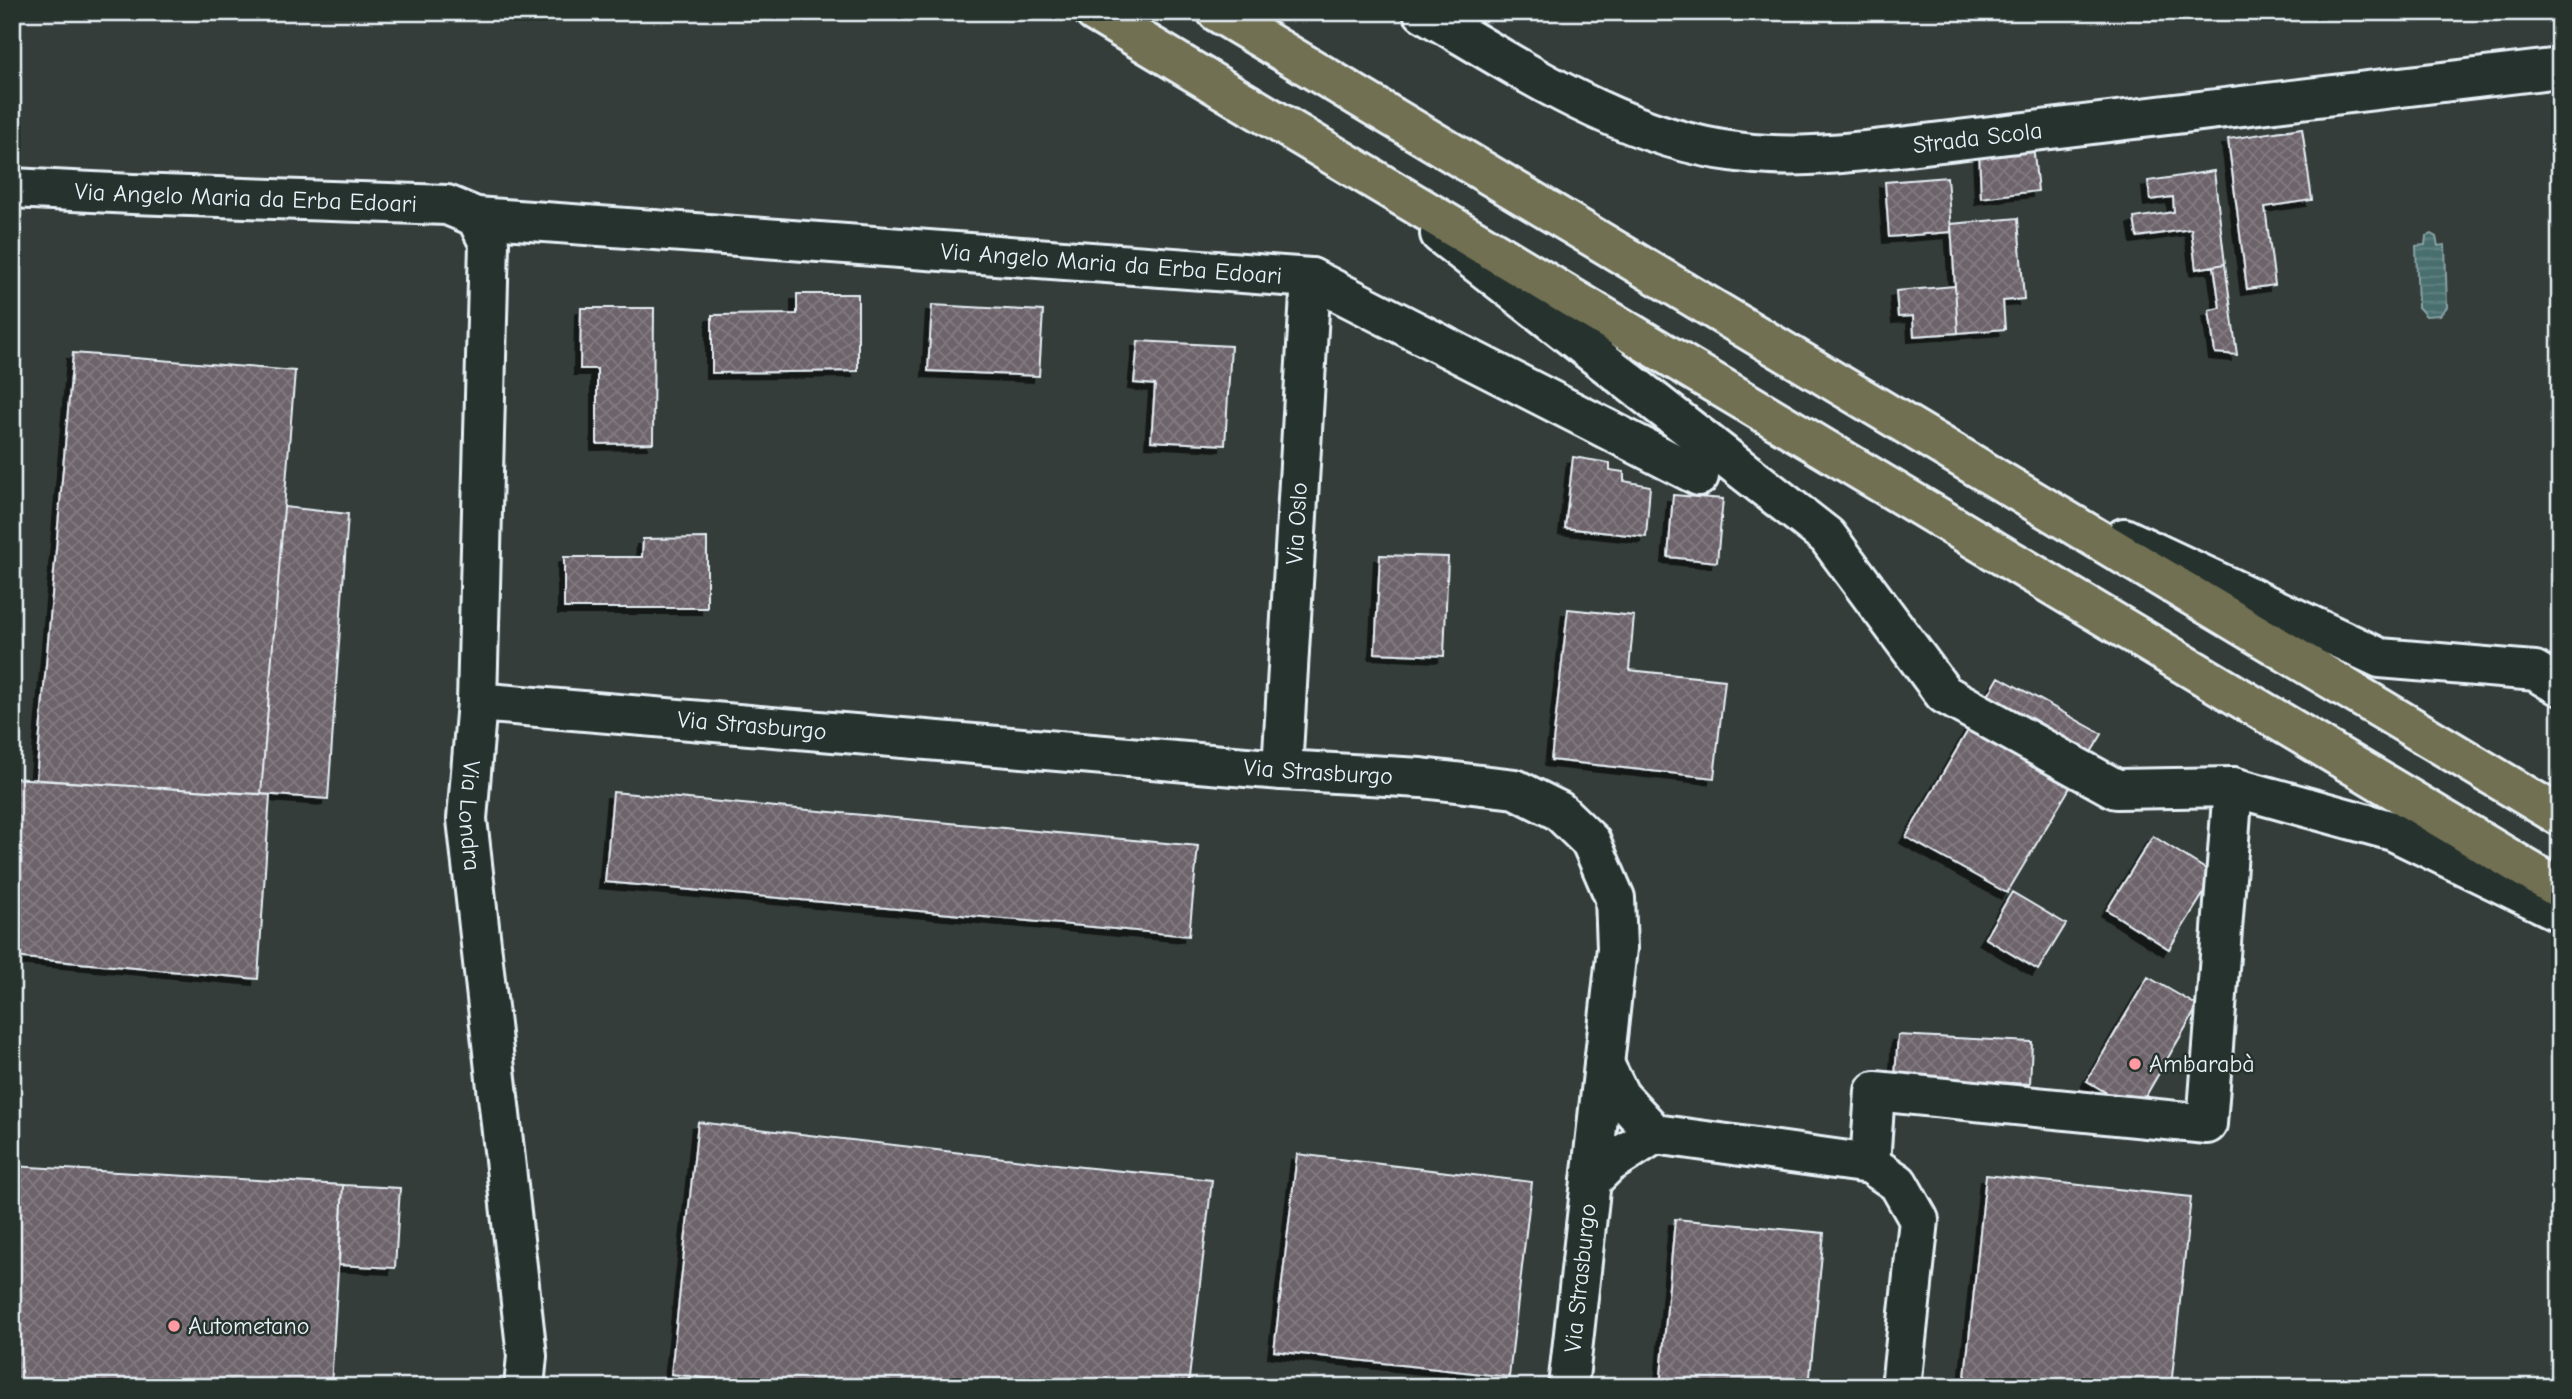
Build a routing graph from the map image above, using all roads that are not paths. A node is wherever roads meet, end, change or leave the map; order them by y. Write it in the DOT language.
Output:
graph roads {
  1 [pos="1094,12"];
  2 [pos="1217,12"];
  3 [pos="1423,12"];
  4 [pos="2560,68"];
  5 [pos="1359,170"];
  6 [pos="12,188"];
  7 [pos="483,230"];
  8 [pos="1311,278"];
  9 [pos="1984,471"];
  10 [pos="1699,476"];
  11 [pos="2560,686"];
  12 [pos="477,702"];
  13 [pos="1282,770"];
  14 [pos="2233,788"];
  15 [pos="2560,816"];
  16 [pos="2560,889"];
  17 [pos="2560,912"];
  18 [pos="1604,1064"];
  19 [pos="1655,1134"];
  20 [pos="1870,1164"];
  21 [pos="1591,1181"];
  22 [pos="524,1387"];
  23 [pos="1568,1387"];
  24 [pos="1901,1387"];
  1 -- 5 [label="highway"];
  2 -- 9 [label="highway"];
  3 -- 4 [label="street, Strada Scola"];
  5 -- 14 [label="street"];
  5 -- 16 [label="highway"];
  6 -- 7 [label="street, Via Angelo Maria da Erba Edoari"];
  7 -- 8 [label="street, Via Angelo Maria da Erba Edoari"];
  7 -- 12 [label="street, Via Londra"];
  8 -- 10 [label="street, Via Angelo Maria da Erba Edoari"];
  8 -- 13 [label="street, Via Oslo"];
  9 -- 11 [label="street"];
  9 -- 15 [label="highway"];
  12 -- 13 [label="street, Via Strasburgo"];
  12 -- 22 [label="street, Via Londra"];
  13 -- 18 [label="street, Via Strasburgo"];
  14 -- 17 [label="street"];
  14 -- 20 [label="street"];
  18 -- 19 [label="street"];
  18 -- 21 [label="street, Via Strasburgo"];
  19 -- 20 [label="street"];
  19 -- 21 [label="street"];
  20 -- 24 [label="street"];
  21 -- 23 [label="street, Via Strasburgo"];
}
